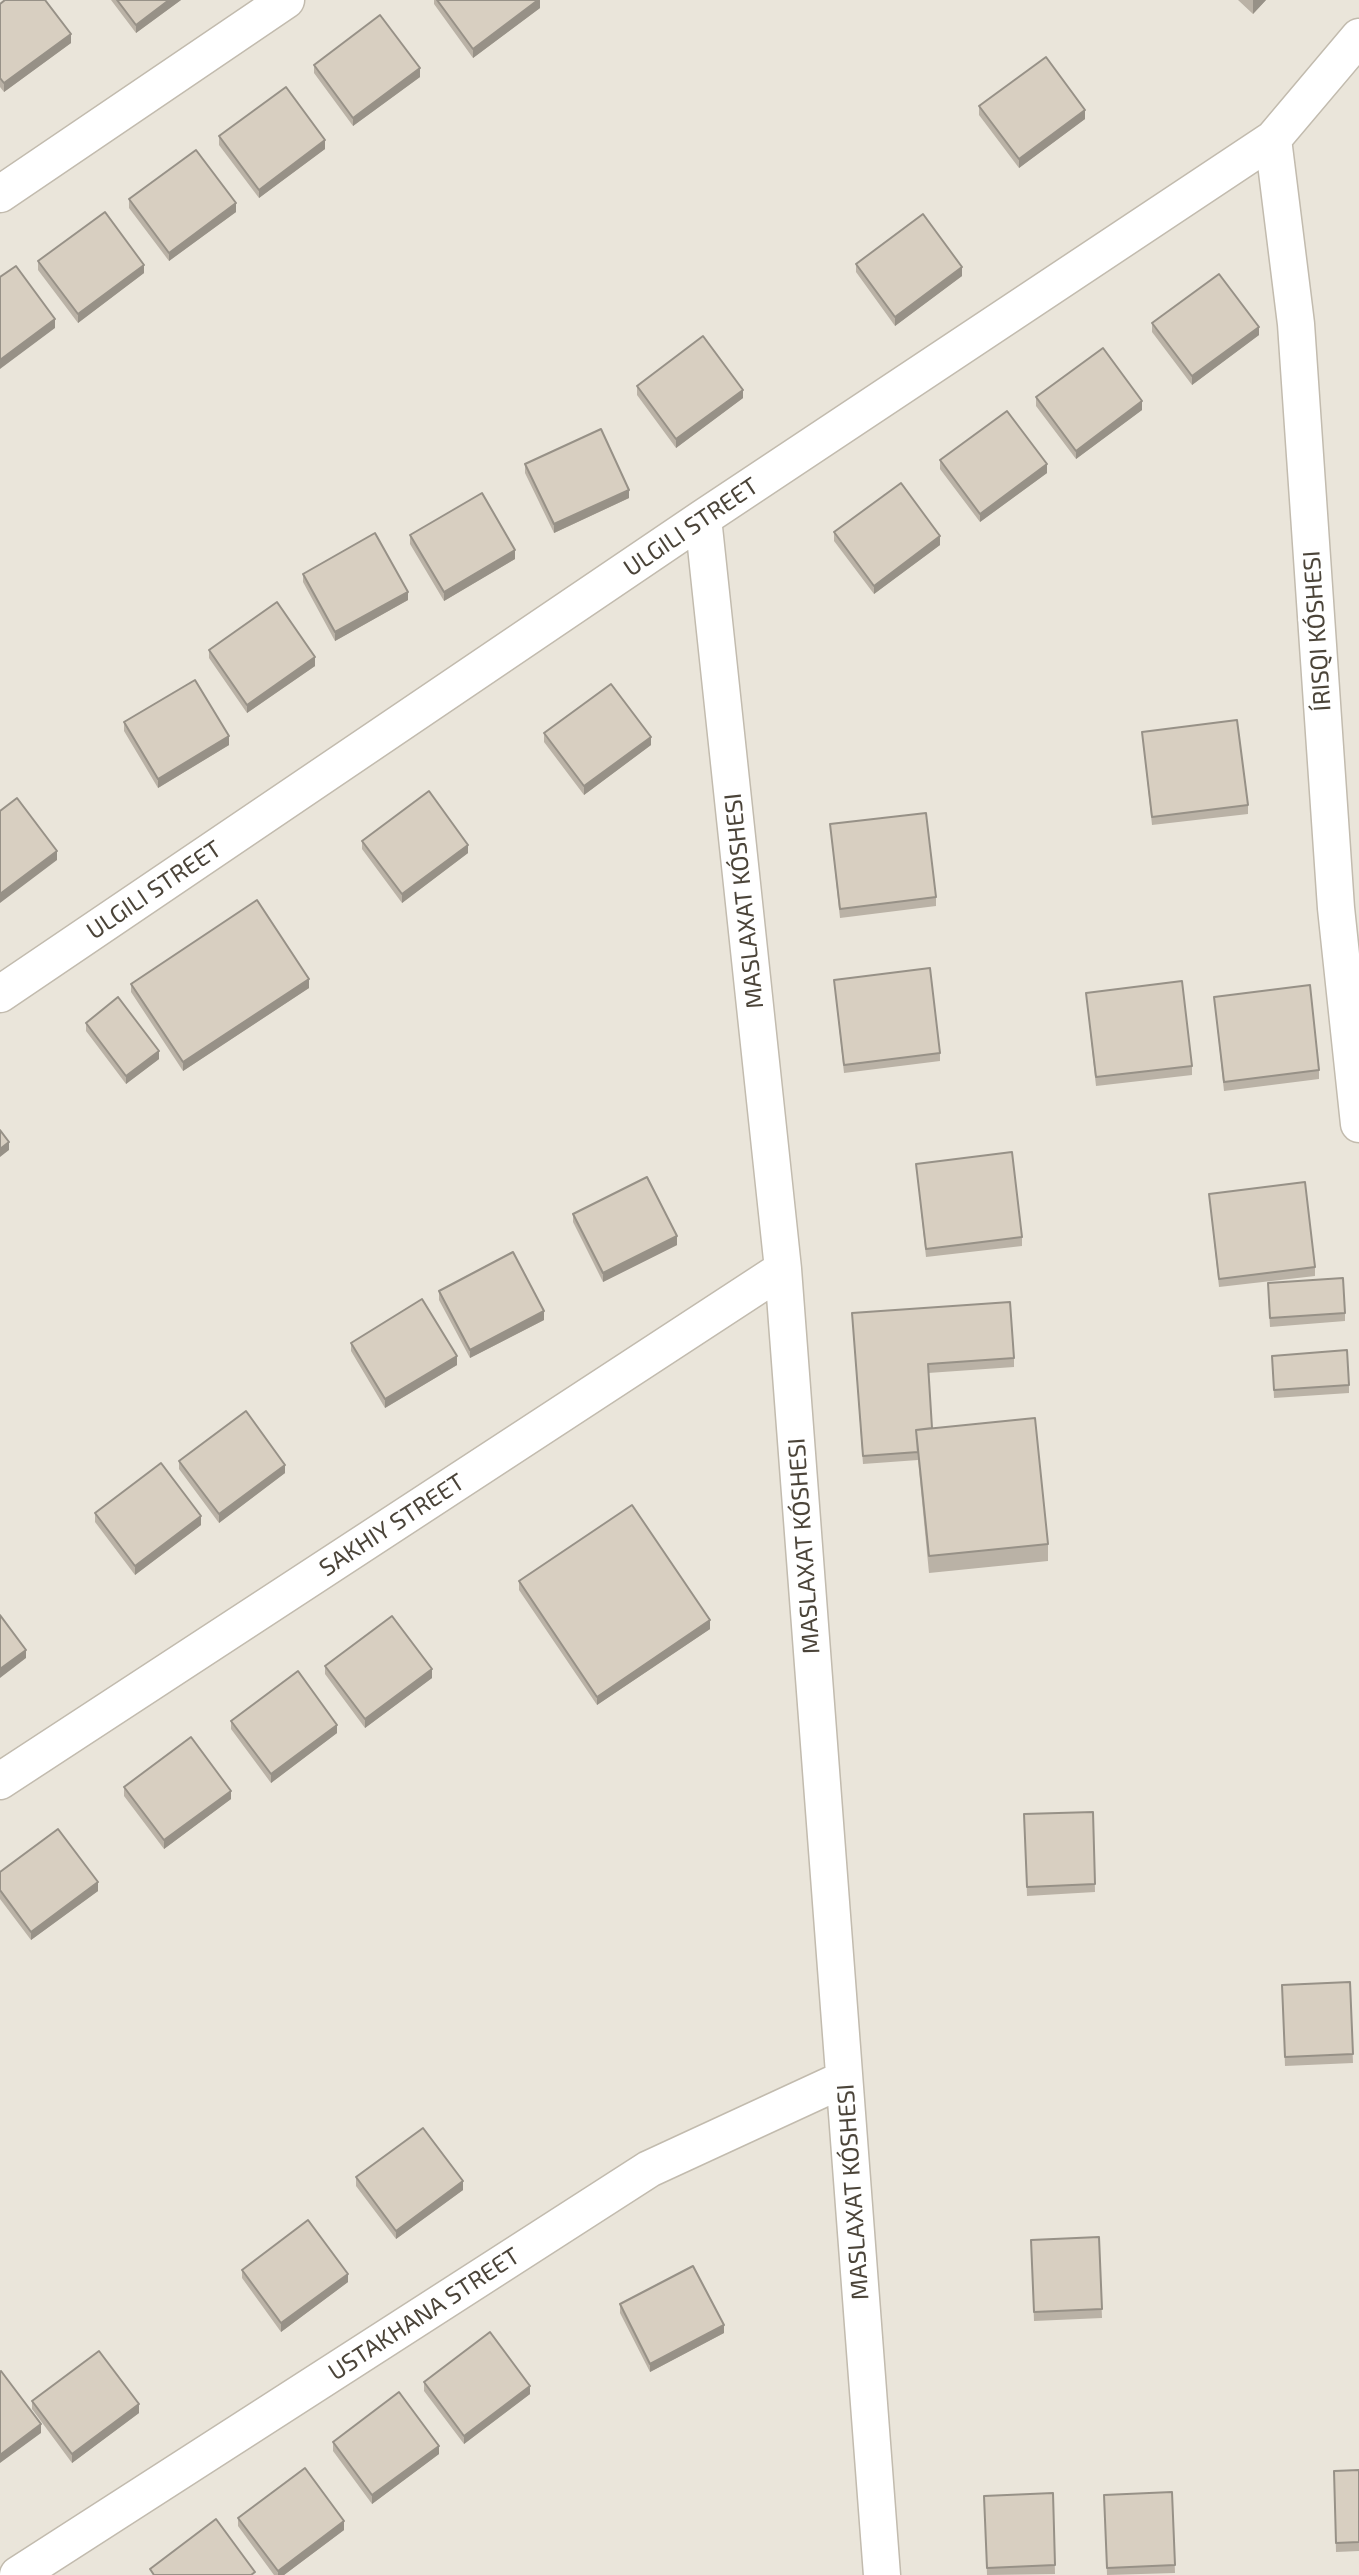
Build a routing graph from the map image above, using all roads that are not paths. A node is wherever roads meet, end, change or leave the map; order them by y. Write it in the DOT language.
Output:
graph roads {
  1 [pos="286,0"];
  2 [pos="1359,37"];
  3 [pos="1273,139"];
  4 [pos="0,194"];
  5 [pos="703,518"];
  6 [pos="1347,907"];
  7 [pos="0,994"];
  8 [pos="1359,1124"];
  9 [pos="783,1269"];
  10 [pos="0,1781"];
  11 [pos="844,2079"];
  12 [pos="18,2575"];
  13 [pos="882,2575"];
  1 -- 4 [label="street"];
  2 -- 3 [label="street, ULGILI STREET"];
  3 -- 5 [label="street, ULGILI STREET"];
  3 -- 6 [label="street"];
  5 -- 7 [label="street, ULGILI STREET"];
  5 -- 9 [label="street, MASLAXAT KÓSHESI"];
  6 -- 8 [label="street"];
  9 -- 10 [label="street, SAKHIY STREET"];
  9 -- 11 [label="street, MASLAXAT KÓSHESI"];
  11 -- 12 [label="street, USTAKHANA STREET"];
  11 -- 13 [label="street, MASLAXAT KÓSHESI"];
}
